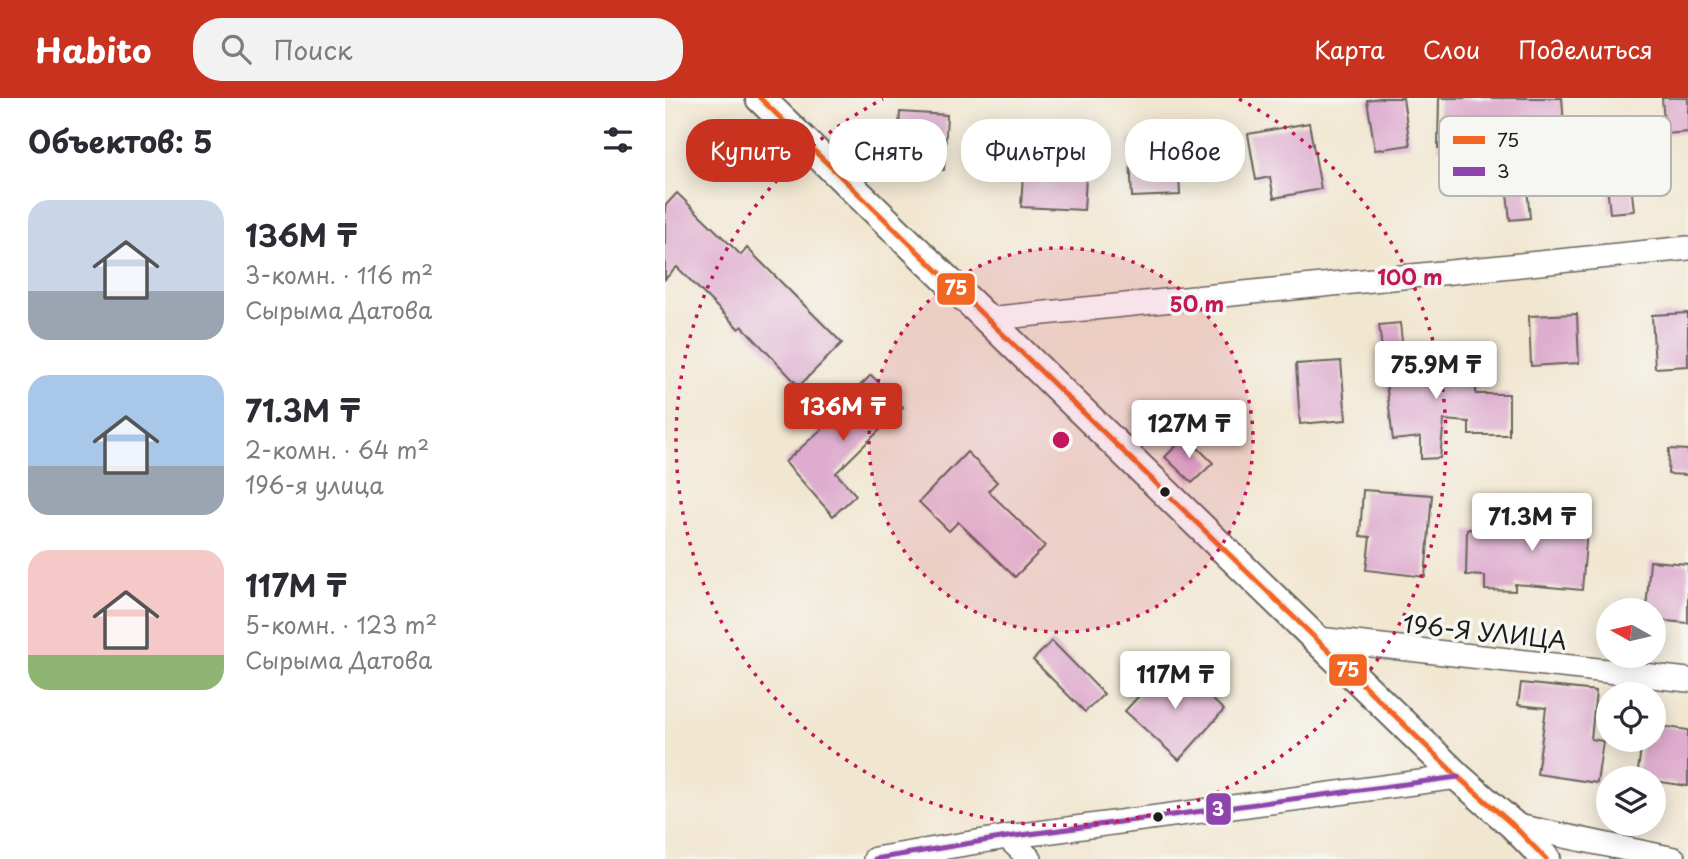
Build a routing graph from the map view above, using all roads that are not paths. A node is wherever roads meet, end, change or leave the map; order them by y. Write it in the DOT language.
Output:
graph roads {
  1 [pos="760,98"];
  2 [pos="1688,248"];
  3 [pos="986,319"];
  4 [pos="1318,639"];
  5 [pos="1688,680"];
  6 [pos="1458,777"];
  7 [pos="1513,825"];
  8 [pos="1007,837"];
  9 [pos="874,859"];
  10 [pos="1030,859"];
  11 [pos="1546,859"];
  12 [pos="1674,859"];
  1 -- 3 [label="street"];
  2 -- 3 [label="street"];
  3 -- 4 [label="street"];
  4 -- 5 [label="street, 196-Я УЛИЦА"];
  4 -- 6 [label="street"];
  6 -- 7 [label="street"];
  6 -- 8 [label="street"];
  7 -- 11 [label="street"];
  7 -- 12 [label="street"];
  8 -- 9 [label="street"];
  8 -- 10 [label="street"];
}
